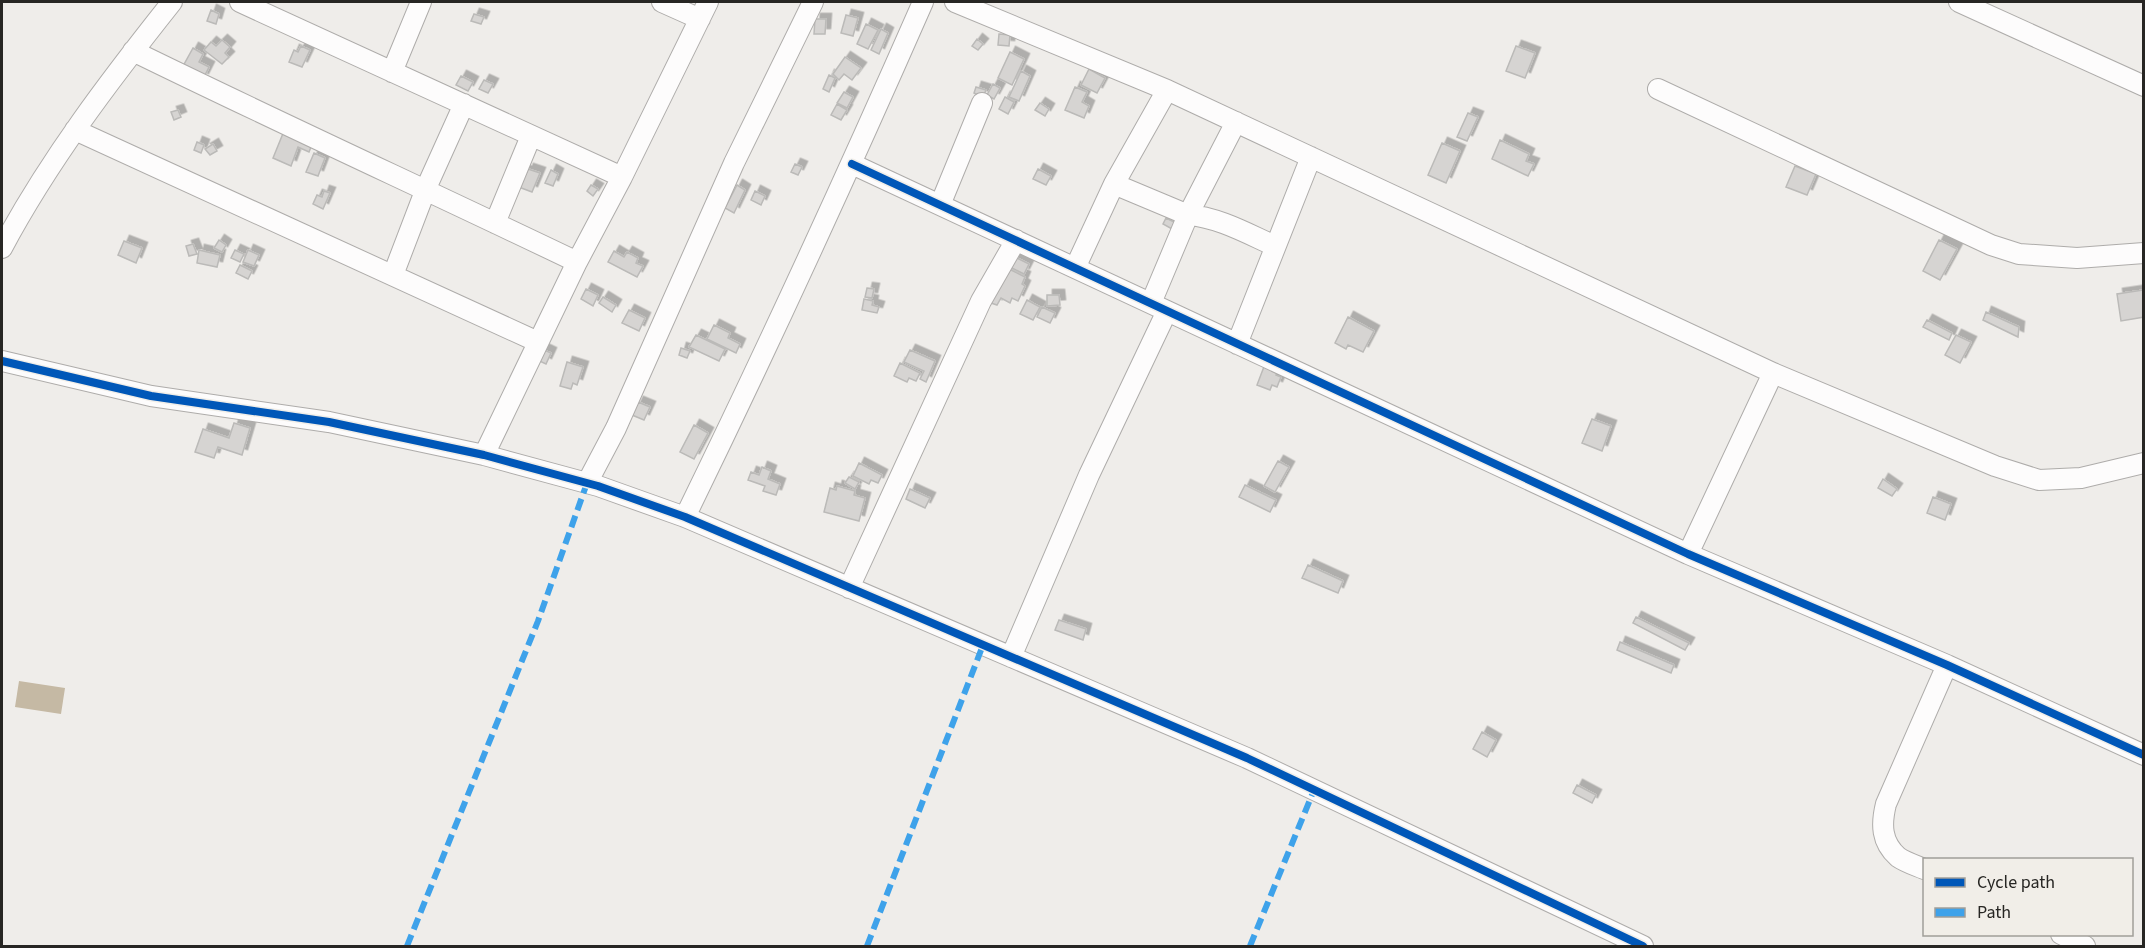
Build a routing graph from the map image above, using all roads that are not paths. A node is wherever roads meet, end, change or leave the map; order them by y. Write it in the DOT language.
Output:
graph roads {
  1 [pos="172,2"];
  2 [pos="240,2"];
  3 [pos="421,2"];
  4 [pos="662,2"];
  5 [pos="813,2"];
  6 [pos="923,2"];
  7 [pos="955,2"];
  8 [pos="1959,2"];
  9 [pos="704,10"];
  10 [pos="133,51"];
  11 [pos="392,72"];
  12 [pos="2144,86"];
  13 [pos="1658,89"];
  14 [pos="1167,90"];
  15 [pos="982,103"];
  16 [pos="464,104"];
  17 [pos="1236,122"];
  18 [pos="75,130"];
  19 [pos="531,136"];
  20 [pos="1311,157"];
  21 [pos="852,164"];
  22 [pos="622,177"];
  23 [pos="1114,184"];
  24 [pos="426,190"];
  25 [pos="940,205"];
  26 [pos="1188,214"];
  27 [pos="495,223"];
  28 [pos="1016,240"];
  29 [pos="1275,246"];
  30 [pos="2,248"];
  31 [pos="2144,253"];
  32 [pos="577,261"];
  33 [pos="1075,268"];
  34 [pos="393,275"];
  35 [pos="1159,307"];
  36 [pos="538,342"];
  37 [pos="1237,344"];
  38 [pos="3,362"];
  39 [pos="1773,373"];
  40 [pos="484,454"];
  41 [pos="2144,463"];
  42 [pos="587,483"];
  43 [pos="685,517"];
  44 [pos="1688,554"];
  45 [pos="849,588"];
  46 [pos="1011,657"];
  47 [pos="1947,665"];
  48 [pos="2144,755"];
  49 [pos="1923,869"];
  50 [pos="2065,936"];
  51 [pos="1643,946"];
  52 [pos="2085,946"];
  1 -- 10 [label="street"];
  2 -- 11 [label="street"];
  3 -- 11 [label="street"];
  4 -- 9 [label="street"];
  5 -- 42 [label="street"];
  6 -- 21 [label="street"];
  7 -- 14 [label="street"];
  8 -- 12 [label="street"];
  9 -- 22 [label="street"];
  10 -- 18 [label="street"];
  10 -- 24 [label="street"];
  11 -- 16 [label="street"];
  13 -- 31 [label="street"];
  14 -- 17 [label="street"];
  14 -- 23 [label="street"];
  15 -- 25 [label="street"];
  16 -- 19 [label="street"];
  16 -- 24 [label="street"];
  17 -- 20 [label="street"];
  17 -- 26 [label="street"];
  18 -- 30 [label="street"];
  18 -- 34 [label="street"];
  19 -- 22 [label="street"];
  19 -- 27 [label="street"];
  20 -- 29 [label="street"];
  20 -- 39 [label="street"];
  21 -- 25 [label="street"];
  21 -- 43 [label="street"];
  22 -- 32 [label="street"];
  23 -- 26 [label="street"];
  23 -- 33 [label="street"];
  24 -- 27 [label="street"];
  24 -- 34 [label="street"];
  25 -- 28 [label="street"];
  26 -- 29 [label="street"];
  26 -- 35 [label="street"];
  27 -- 32 [label="street"];
  28 -- 33 [label="street"];
  28 -- 45 [label="street"];
  29 -- 37 [label="street"];
  32 -- 36 [label="street"];
  33 -- 35 [label="street"];
  34 -- 36 [label="street"];
  35 -- 37 [label="street"];
  35 -- 46 [label="street"];
  36 -- 40 [label="street"];
  37 -- 44 [label="street"];
  38 -- 40 [label="street"];
  39 -- 41 [label="street"];
  39 -- 44 [label="street"];
  40 -- 42 [label="street"];
  42 -- 43 [label="street"];
  43 -- 45 [label="street"];
  44 -- 47 [label="street"];
  45 -- 46 [label="street"];
  46 -- 51 [label="street"];
  47 -- 48 [label="street"];
  47 -- 49 [label="street"];
  50 -- 52 [label="street"];
}
